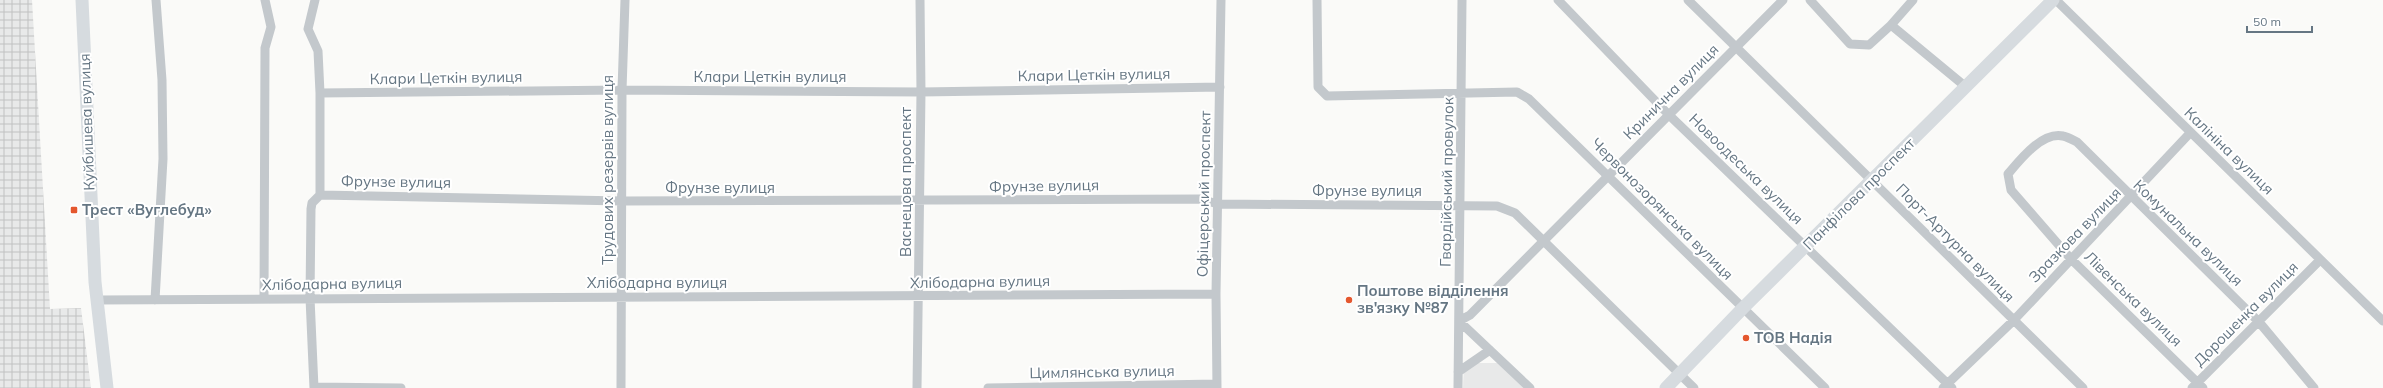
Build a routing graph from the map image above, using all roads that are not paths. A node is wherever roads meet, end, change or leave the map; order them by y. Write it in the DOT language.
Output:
graph roads {
  1 [pos="82,0"];
  2 [pos="156,0"];
  3 [pos="265,0"];
  4 [pos="315,0"];
  5 [pos="625,0"];
  6 [pos="920,0"];
  7 [pos="1221,0"];
  8 [pos="1317,0"];
  9 [pos="1462,0"];
  10 [pos="1558,0"];
  11 [pos="1688,0"];
  12 [pos="1783,0"];
  13 [pos="1810,0"];
  14 [pos="1912,0"];
  15 [pos="2053,0"];
  16 [pos="2056,0"];
  17 [pos="1891,26"];
  18 [pos="1736,48"];
  19 [pos="1220,87"];
  20 [pos="1966,87"];
  21 [pos="622,90"];
  22 [pos="921,92"];
  23 [pos="320,93"];
  24 [pos="1462,93"];
  25 [pos="1668,114"];
  26 [pos="2190,133"];
  27 [pos="2026,152"];
  28 [pos="1608,174"];
  29 [pos="1873,181"];
  30 [pos="320,195"];
  31 [pos="2131,197"];
  32 [pos="622,201"];
  33 [pos="920,202"];
  34 [pos="1218,204"];
  35 [pos="1461,205"];
  36 [pos="1545,242"];
  37 [pos="1807,246"];
  38 [pos="2071,258"];
  39 [pos="2320,260"];
  40 [pos="1216,294"];
  41 [pos="622,296"];
  42 [pos="920,297"];
  43 [pos="310,298"];
  44 [pos="264,299"];
  45 [pos="97,300"];
  46 [pos="155,300"];
  47 [pos="1743,308"];
  48 [pos="1459,321"];
  49 [pos="2013,321"];
  50 [pos="2383,321"];
  51 [pos="2259,322"];
  52 [pos="1490,350"];
  53 [pos="1458,372"];
  54 [pos="1680,374"];
  55 [pos="1217,386"];
  56 [pos="1948,386"];
  57 [pos="2198,386"];
  58 [pos="107,388"];
  59 [pos="314,388"];
  60 [pos="400,388"];
  61 [pos="621,388"];
  62 [pos="918,388"];
  63 [pos="988,388"];
  64 [pos="1458,388"];
  65 [pos="1530,388"];
  66 [pos="1666,388"];
  67 [pos="1694,388"];
  68 [pos="1825,388"];
  69 [pos="2083,388"];
  70 [pos="2314,388"];
  1 -- 45 [label="main road, Куйбишева вулиця"];
  2 -- 46 [label="street"];
  3 -- 44 [label="street"];
  4 -- 23 [label="street"];
  5 -- 21 [label="street, Трудових резервів вулиця"];
  6 -- 22 [label="street, Васнецова проспект"];
  7 -- 19 [label="street, Офіцерський проспект"];
  8 -- 24 [label="street"];
  9 -- 24 [label="street, Гвардійський провулок"];
  10 -- 25 [label="street, Новоодеська вулиця"];
  11 -- 18 [label="street, Порт-Артурна вулиця"];
  12 -- 18 [label="street, Кринична вулиця"];
  13 -- 17 [label="street"];
  14 -- 17 [label="street"];
  15 -- 20 [label="main road, Панфілова проспект"];
  16 -- 26 [label="street, Калініна вулиця"];
  17 -- 20 [label="street"];
  18 -- 25 [label="street, Кринична вулиця"];
  18 -- 29 [label="street, Порт-Артурна вулиця"];
  19 -- 22 [label="street, Клари Цеткін вулиця"];
  19 -- 34 [label="street, Офіцерський проспект"];
  20 -- 29 [label="main road, Панфілова проспект"];
  21 -- 22 [label="street, Клари Цеткін вулиця"];
  21 -- 23 [label="street, Клари Цеткін вулиця"];
  21 -- 32 [label="street, Трудових резервів вулиця"];
  22 -- 33 [label="street, Васнецова проспект"];
  23 -- 30 [label="street"];
  24 -- 28 [label="street, Червонозорянська вулиця"];
  24 -- 35 [label="street, Гвардійський провулок"];
  25 -- 28 [label="street, Кринична вулиця"];
  25 -- 37 [label="street, Новоодеська вулиця"];
  26 -- 31 [label="street, Зразкова вулиця"];
  26 -- 39 [label="street, Калініна вулиця"];
  27 -- 31 [label="street, Комунальна вулиця"];
  27 -- 38 [label="street, Лівенська вулиця"];
  28 -- 36 [label="street, Кринична вулиця"];
  28 -- 47 [label="street, Червонозорянська вулиця"];
  29 -- 37 [label="main road, Панфілова проспект"];
  29 -- 49 [label="street, Порт-Артурна вулиця"];
  30 -- 32 [label="street, Фрунзе вулиця"];
  30 -- 43 [label="street"];
  31 -- 38 [label="street, Зразкова вулиця"];
  31 -- 51 [label="street, Комунальна вулиця"];
  32 -- 33 [label="street, Фрунзе вулиця"];
  32 -- 41 [label="street, Трудових резервів вулиця"];
  33 -- 34 [label="street, Фрунзе вулиця"];
  33 -- 42 [label="street, Васнецова проспект"];
  34 -- 35 [label="street, Фрунзе вулиця"];
  34 -- 40 [label="street, Офіцерський проспект"];
  35 -- 36 [label="street, Фрунзе вулиця"];
  35 -- 48 [label="street, Гвардійський провулок"];
  36 -- 48 [label="street, Кринична вулиця"];
  36 -- 54 [label="street, Фрунзе вулиця"];
  37 -- 47 [label="main road, Панфілова проспект"];
  37 -- 56 [label="street, Новоодеська вулиця"];
  38 -- 49 [label="street, Зразкова вулиця"];
  38 -- 57 [label="street, Лівенська вулиця"];
  39 -- 50 [label="street, Калініна вулиця"];
  39 -- 51 [label="street, Дорошенка вулиця"];
  40 -- 42 [label="street, Хлібодарна вулиця"];
  40 -- 55 [label="street, Офіцерський проспект"];
  41 -- 42 [label="street, Хлібодарна вулиця"];
  41 -- 43 [label="street, Хлібодарна вулиця"];
  41 -- 61 [label="street, Трудових резервів вулиця"];
  42 -- 62 [label="street, Васнецова проспект"];
  43 -- 44 [label="street, Хлібодарна вулиця"];
  43 -- 59 [label="street"];
  44 -- 46 [label="street, Хлібодарна вулиця"];
  45 -- 46 [label="street, Хлібодарна вулиця"];
  45 -- 58 [label="main road, Куйбишева вулиця"];
  47 -- 54 [label="main road, Панфілова проспект"];
  47 -- 68 [label="street, Червонозорянська вулиця"];
  48 -- 52 [label="street"];
  48 -- 53 [label="street, Гвардійський провулок"];
  49 -- 56 [label="street, Зразкова вулиця"];
  49 -- 69 [label="street, Порт-Артурна вулиця"];
  51 -- 57 [label="street, Дорошенка вулиця"];
  51 -- 70 [label="street, Комунальна вулиця"];
  52 -- 53 [label="street"];
  52 -- 65 [label="street"];
  53 -- 64 [label="street, Гвардійський провулок"];
  54 -- 66 [label="main road, Панфілова проспект"];
  54 -- 67 [label="street, Фрунзе вулиця"];
  55 -- 63 [label="street, Цимлянська вулиця"];
  59 -- 60 [label="street"];
}
